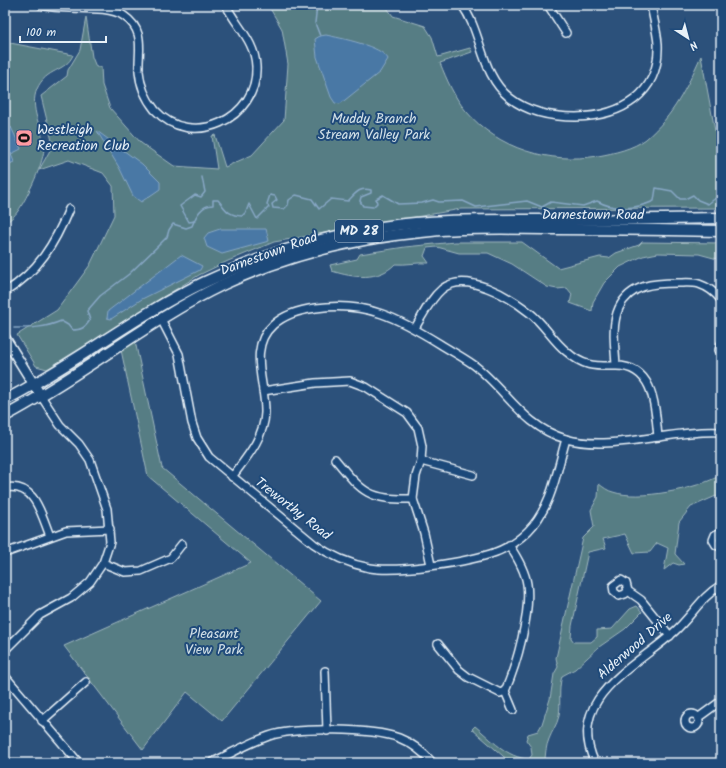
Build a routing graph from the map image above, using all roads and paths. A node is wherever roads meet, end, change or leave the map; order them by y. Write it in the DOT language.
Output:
graph roads {
  1 [pos="41,5"];
  2 [pos="226,5"];
  3 [pos="462,5"];
  4 [pos="548,5"];
  5 [pos="651,5"];
  6 [pos="78,7"];
  7 [pos="566,34"];
  8 [pos="69,209"];
  9 [pos="721,218"];
  10 [pos="721,231"];
  11 [pos="5,292"];
  12 [pos="721,300"];
  13 [pos="161,319"];
  14 [pos="414,328"];
  15 [pos="5,338"];
  16 [pos="616,365"];
  17 [pos="34,385"];
  18 [pos="263,391"];
  19 [pos="41,396"];
  20 [pos="5,400"];
  21 [pos="5,416"];
  22 [pos="721,432"];
  23 [pos="658,437"];
  24 [pos="566,439"];
  25 [pos="335,459"];
  26 [pos="421,461"];
  27 [pos="473,475"];
  28 [pos="232,477"];
  29 [pos="5,488"];
  30 [pos="413,499"];
  31 [pos="110,529"];
  32 [pos="721,532"];
  33 [pos="50,536"];
  34 [pos="182,544"];
  35 [pos="509,545"];
  36 [pos="721,547"];
  37 [pos="5,553"];
  38 [pos="103,563"];
  39 [pos="431,565"];
  40 [pos="721,585"];
  41 [pos="628,591"];
  42 [pos="670,636"];
  43 [pos="438,644"];
  44 [pos="5,650"];
  45 [pos="325,671"];
  46 [pos="5,676"];
  47 [pos="86,682"];
  48 [pos="505,691"];
  49 [pos="721,701"];
  50 [pos="513,710"];
  51 [pos="699,717"];
  52 [pos="42,721"];
  53 [pos="327,731"];
  54 [pos="78,763"];
  55 [pos="211,763"];
  56 [pos="434,763"];
  57 [pos="595,763"];
  1 -- 6 [label="street"];
  2 -- 6 [label="street"];
  3 -- 5 [label="street"];
  4 -- 7 [label="street"];
  8 -- 11 [label="street"];
  9 -- 17 [label="main road, Darnestown Road / MD 28"];
  10 -- 13 [label="main road, Darnestown Road / MD 28"];
  12 -- 16 [label="street"];
  13 -- 19 [label="main road, Darnestown Road / MD 28"];
  13 -- 28 [label="street, Treworthy Road"];
  14 -- 16 [label="street"];
  14 -- 18 [label="street"];
  14 -- 24 [label="street"];
  15 -- 17 [label="street"];
  16 -- 23 [label="street"];
  17 -- 19 [label="street"];
  17 -- 20 [label="main road, Darnestown Road / MD 28"];
  18 -- 26 [label="street"];
  18 -- 28 [label="street"];
  19 -- 21 [label="main road, Darnestown Road / MD 28"];
  19 -- 31 [label="street"];
  22 -- 23 [label="street"];
  23 -- 24 [label="street"];
  24 -- 35 [label="street, Treworthy Road"];
  25 -- 30 [label="street"];
  26 -- 27 [label="street"];
  26 -- 30 [label="street"];
  28 -- 39 [label="street, Treworthy Road"];
  29 -- 33 [label="street"];
  30 -- 39 [label="street"];
  31 -- 33 [label="street"];
  31 -- 38 [label="street"];
  32 -- 36 [label="street"];
  33 -- 37 [label="street"];
  34 -- 38 [label="street"];
  35 -- 39 [label="street, Treworthy Road"];
  35 -- 48 [label="street"];
  38 -- 44 [label="street"];
  40 -- 42 [label="street, Alderwood Drive"];
  41 -- 42 [label="street"];
  42 -- 57 [label="street, Alderwood Drive"];
  43 -- 48 [label="street"];
  45 -- 53 [label="street"];
  46 -- 52 [label="street"];
  47 -- 52 [label="street"];
  48 -- 50 [label="street"];
  49 -- 51 [label="street"];
  52 -- 54 [label="street"];
  53 -- 55 [label="street"];
  53 -- 56 [label="street"];
}
